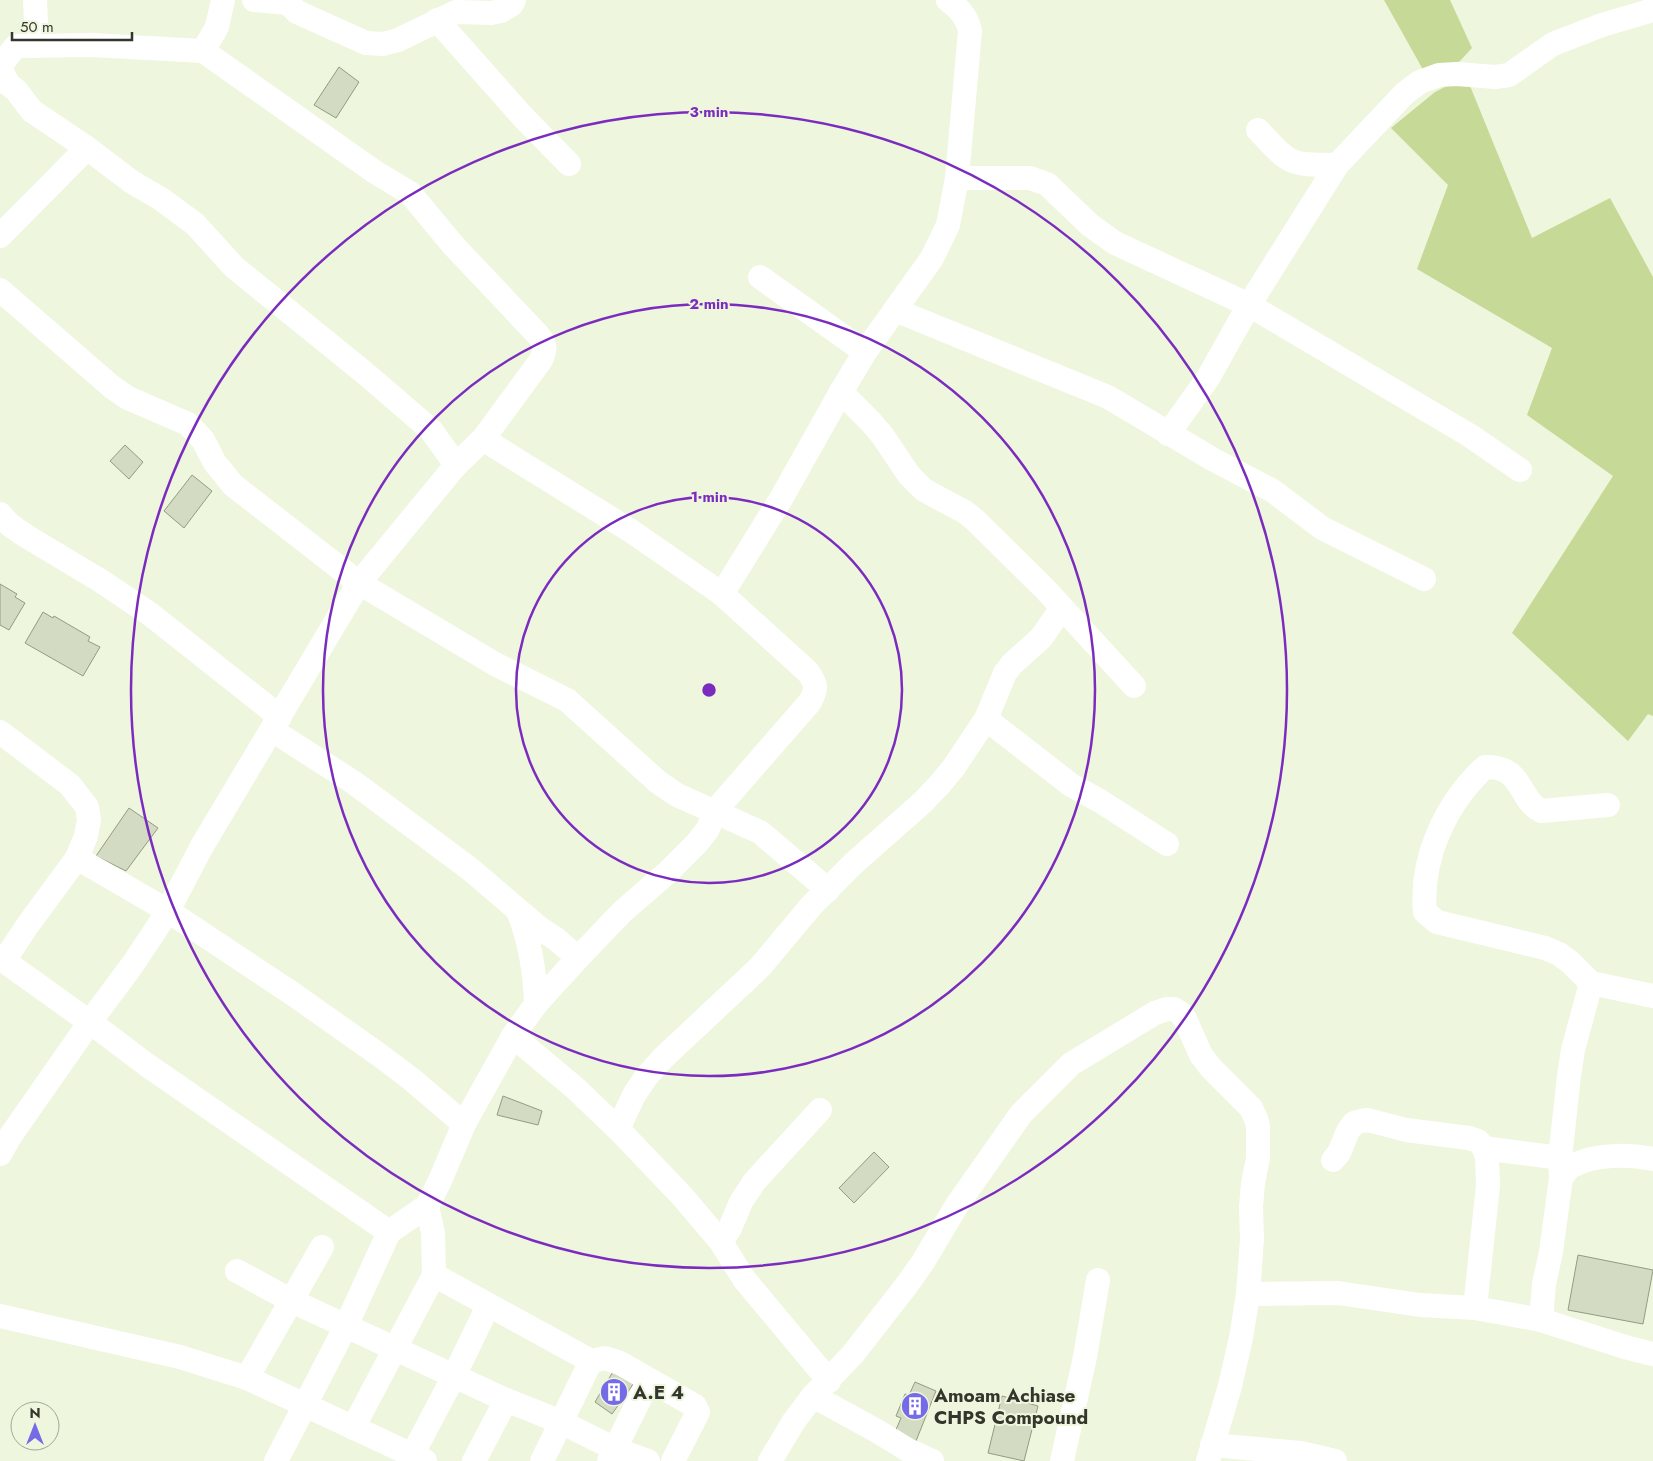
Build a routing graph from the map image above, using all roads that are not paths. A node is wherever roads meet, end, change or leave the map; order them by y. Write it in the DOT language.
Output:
graph roads {
  1 [pos="35,0"];
  2 [pos="223,0"];
  3 [pos="254,0"];
  4 [pos="514,0"];
  5 [pos="958,4"];
  6 [pos="1639,9"];
  7 [pos="437,20"];
  8 [pos="37,46"];
  9 [pos="203,50"];
  10 [pos="0,67"];
  11 [pos="1258,130"];
  12 [pos="88,148"];
  13 [pos="569,164"];
  14 [pos="1337,165"];
  15 [pos="957,178"];
  16 [pos="0,236"];
  17 [pos="760,277"];
  18 [pos="0,290"];
  19 [pos="1249,305"];
  20 [pos="895,310"];
  21 [pos="866,352"];
  22 [pos="841,392"];
  23 [pos="1168,434"];
  24 [pos="483,439"];
  25 [pos="456,465"];
  26 [pos="1520,470"];
  27 [pos="0,514"];
  28 [pos="1424,579"];
  29 [pos="359,583"];
  30 [pos="722,594"];
  31 [pos="1062,608"];
  32 [pos="1134,686"];
  33 [pos="986,719"];
  34 [pos="276,723"];
  35 [pos="0,732"];
  36 [pos="1608,805"];
  37 [pos="715,811"];
  38 [pos="1167,844"];
  39 [pos="77,858"];
  40 [pos="828,890"];
  41 [pos="517,908"];
  42 [pos="168,911"];
  43 [pos="578,958"];
  44 [pos="2,960"];
  45 [pos="1591,983"];
  46 [pos="1653,996"];
  47 [pos="536,1004"];
  48 [pos="90,1022"];
  49 [pos="514,1036"];
  50 [pos="820,1110"];
  51 [pos="464,1124"];
  52 [pos="618,1129"];
  53 [pos="1484,1148"];
  54 [pos="0,1154"];
  55 [pos="1653,1159"];
  56 [pos="1333,1160"];
  57 [pos="1561,1168"];
  58 [pos="427,1206"];
  59 [pos="389,1232"];
  60 [pos="721,1242"];
  61 [pos="322,1248"];
  62 [pos="237,1271"];
  63 [pos="434,1276"];
  64 [pos="1098,1280"];
  65 [pos="1248,1294"];
  66 [pos="292,1300"];
  67 [pos="488,1306"];
  68 [pos="1475,1308"];
  69 [pos="0,1316"];
  70 [pos="1541,1320"];
  71 [pos="346,1326"];
  72 [pos="394,1348"];
  73 [pos="1653,1354"];
  74 [pos="591,1361"];
  75 [pos="454,1376"];
  76 [pos="246,1378"];
  77 [pos="649,1380"];
  78 [pos="821,1389"];
  79 [pos="506,1400"];
  80 [pos="306,1405"];
  81 [pos="561,1422"];
  82 [pos="353,1428"];
  83 [pos="1210,1453"];
  84 [pos="612,1455"];
  85 [pos="415,1459"];
  86 [pos="276,1461"];
  87 [pos="474,1461"];
  88 [pos="542,1461"];
  89 [pos="648,1461"];
  90 [pos="673,1461"];
  91 [pos="770,1461"];
  92 [pos="932,1461"];
  93 [pos="1062,1461"];
  94 [pos="1335,1461"];
  1 -- 8 [label="street"];
  2 -- 9 [label="street"];
  3 -- 7 [label="street"];
  4 -- 7 [label="street"];
  5 -- 15 [label="street"];
  6 -- 14 [label="street"];
  7 -- 13 [label="street"];
  8 -- 9 [label="street"];
  8 -- 10 [label="street"];
  9 -- 24 [label="street"];
  10 -- 12 [label="street"];
  11 -- 14 [label="street"];
  12 -- 16 [label="street"];
  12 -- 25 [label="street"];
  14 -- 19 [label="street"];
  15 -- 19 [label="street"];
  15 -- 20 [label="street"];
  17 -- 21 [label="street"];
  18 -- 29 [label="street"];
  19 -- 23 [label="street"];
  19 -- 26 [label="street"];
  20 -- 21 [label="street"];
  20 -- 23 [label="street"];
  21 -- 22 [label="street"];
  22 -- 30 [label="street"];
  22 -- 31 [label="street"];
  23 -- 28 [label="street"];
  24 -- 25 [label="street"];
  24 -- 30 [label="street"];
  25 -- 29 [label="street"];
  27 -- 34 [label="street"];
  29 -- 34 [label="street"];
  29 -- 37 [label="street"];
  30 -- 37 [label="street"];
  31 -- 32 [label="street"];
  31 -- 33 [label="street"];
  33 -- 38 [label="street"];
  33 -- 40 [label="street"];
  34 -- 41 [label="street"];
  34 -- 42 [label="street"];
  35 -- 39 [label="street"];
  36 -- 45 [label="street"];
  37 -- 40 [label="street"];
  37 -- 43 [label="street"];
  39 -- 42 [label="street"];
  39 -- 44 [label="street"];
  40 -- 52 [label="street"];
  41 -- 43 [label="street"];
  41 -- 47 [label="street"];
  42 -- 48 [label="street"];
  42 -- 51 [label="street"];
  43 -- 47 [label="street"];
  44 -- 48 [label="street"];
  45 -- 46 [label="street"];
  45 -- 57 [label="street"];
  47 -- 49 [label="street"];
  48 -- 54 [label="street"];
  48 -- 59 [label="street"];
  49 -- 51 [label="street"];
  49 -- 52 [label="street"];
  50 -- 60 [label="street"];
  51 -- 58 [label="street"];
  52 -- 60 [label="street"];
  53 -- 56 [label="street"];
  53 -- 57 [label="street"];
  53 -- 68 [label="street"];
  55 -- 57 [label="street"];
  57 -- 70 [label="street"];
  58 -- 59 [label="street"];
  58 -- 63 [label="street"];
  59 -- 71 [label="street"];
  60 -- 78 [label="street"];
  61 -- 66 [label="street"];
  62 -- 66 [label="street"];
  63 -- 67 [label="street"];
  63 -- 72 [label="street"];
  64 -- 93 [label="street"];
  65 -- 68 [label="street"];
  65 -- 78 [label="street"];
  65 -- 83 [label="street"];
  66 -- 71 [label="street"];
  66 -- 76 [label="street"];
  67 -- 74 [label="street"];
  67 -- 75 [label="street"];
  68 -- 70 [label="street"];
  69 -- 76 [label="street"];
  70 -- 73 [label="street"];
  71 -- 72 [label="street"];
  71 -- 80 [label="street"];
  72 -- 75 [label="street"];
  72 -- 82 [label="street"];
  74 -- 77 [label="street"];
  74 -- 81 [label="street"];
  75 -- 79 [label="street"];
  75 -- 85 [label="street"];
  76 -- 80 [label="street"];
  77 -- 84 [label="street"];
  77 -- 90 [label="street"];
  78 -- 91 [label="street"];
  78 -- 92 [label="street"];
  79 -- 81 [label="street"];
  79 -- 87 [label="street"];
  80 -- 82 [label="street"];
  80 -- 86 [label="street"];
  81 -- 84 [label="street"];
  81 -- 88 [label="street"];
  82 -- 85 [label="street"];
  83 -- 94 [label="street"];
  84 -- 89 [label="street"];
}
